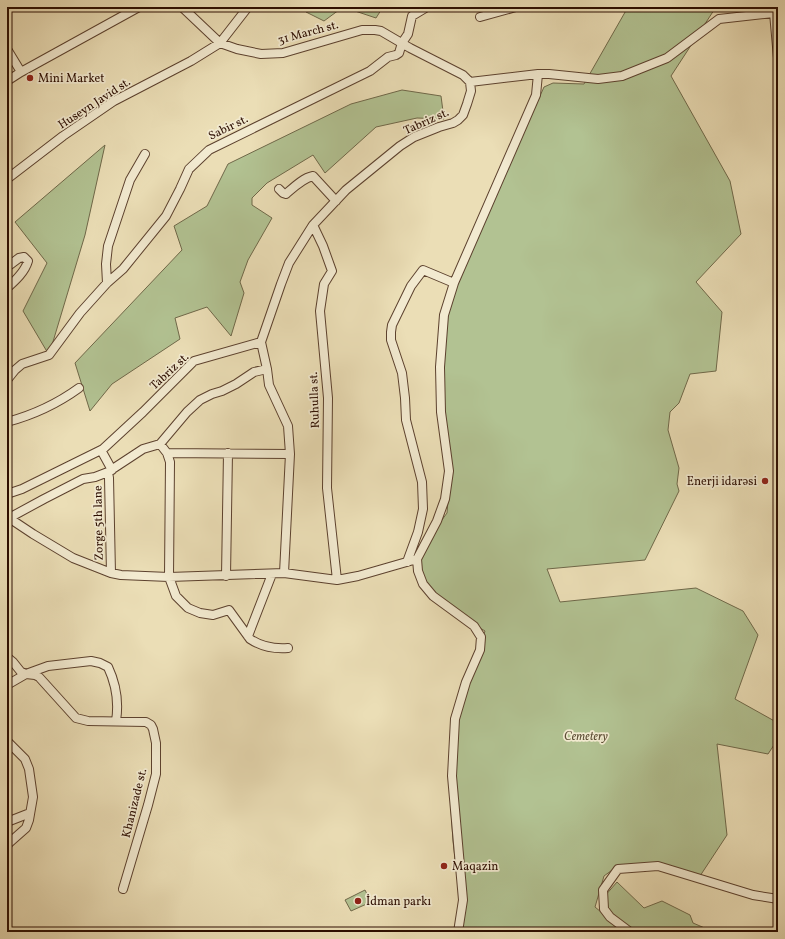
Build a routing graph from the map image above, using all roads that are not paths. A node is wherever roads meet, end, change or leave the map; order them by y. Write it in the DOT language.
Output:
graph roads {
  1 [pos="139,7"];
  2 [pos="182,7"];
  3 [pos="248,7"];
  4 [pos="427,7"];
  5 [pos="516,7"];
  6 [pos="480,17"];
  7 [pos="220,43"];
  8 [pos="402,43"];
  9 [pos="7,49"];
  10 [pos="778,58"];
  11 [pos="21,72"];
  12 [pos="538,74"];
  13 [pos="7,81"];
  14 [pos="470,82"];
  15 [pos="145,154"];
  16 [pos="7,179"];
  17 [pos="279,189"];
  18 [pos="336,201"];
  19 [pos="313,225"];
  20 [pos="7,267"];
  21 [pos="107,283"];
  22 [pos="454,283"];
  23 [pos="7,288"];
  24 [pos="261,342"];
  25 [pos="267,369"];
  26 [pos="7,380"];
  27 [pos="79,388"];
  28 [pos="7,422"];
  29 [pos="160,444"];
  30 [pos="101,450"];
  31 [pos="167,453"];
  32 [pos="228,453"];
  33 [pos="290,454"];
  34 [pos="110,471"];
  35 [pos="7,494"];
  36 [pos="8,518"];
  37 [pos="417,559"];
  38 [pos="407,562"];
  39 [pos="111,573"];
  40 [pos="284,573"];
  41 [pos="272,574"];
  42 [pos="226,576"];
  43 [pos="169,577"];
  44 [pos="337,580"];
  45 [pos="248,636"];
  46 [pos="288,648"];
  47 [pos="7,657"];
  48 [pos="26,674"];
  49 [pos="7,685"];
  50 [pos="116,721"];
  51 [pos="7,741"];
  52 [pos="30,813"];
  53 [pos="7,822"];
  54 [pos="7,846"];
  55 [pos="124,889"];
  56 [pos="778,898"];
  57 [pos="458,932"];
  58 [pos="630,932"];
  1 -- 11 [label="street"];
  2 -- 7 [label="street, 31 March st."];
  3 -- 7 [label="street"];
  4 -- 8 [label="street, Sabir st."];
  5 -- 6 [label="street"];
  7 -- 8 [label="street, 31 March st."];
  7 -- 16 [label="street, Huseyn Javid st."];
  8 -- 14 [label="street, 31 March st."];
  8 -- 21 [label="street, Sabir st."];
  9 -- 11 [label="street"];
  10 -- 12 [label="street"];
  11 -- 13 [label="street"];
  12 -- 14 [label="street"];
  12 -- 22 [label="street"];
  14 -- 18 [label="street, Tabriz st."];
  15 -- 21 [label="street"];
  17 -- 18 [label="street"];
  18 -- 19 [label="street, Tabriz st."];
  19 -- 24 [label="street, Tabriz st."];
  19 -- 44 [label="street, Ruhulla st."];
  20 -- 23 [label="street"];
  21 -- 26 [label="street, Sabir st."];
  22 -- 37 [label="street"];
  22 -- 38 [label="street"];
  24 -- 25 [label="street"];
  24 -- 30 [label="street, Tabriz st."];
  25 -- 29 [label="street"];
  25 -- 33 [label="street"];
  27 -- 28 [label="street"];
  29 -- 31 [label="street"];
  29 -- 34 [label="street"];
  30 -- 34 [label="street"];
  30 -- 35 [label="street, Tabriz st."];
  31 -- 32 [label="street"];
  31 -- 43 [label="street"];
  32 -- 33 [label="street"];
  32 -- 42 [label="street"];
  33 -- 40 [label="street"];
  34 -- 36 [label="street"];
  34 -- 39 [label="street, Zorge 5th lane"];
  36 -- 39 [label="street"];
  37 -- 38 [label="street"];
  37 -- 57 [label="street"];
  38 -- 44 [label="street"];
  39 -- 43 [label="street"];
  40 -- 41 [label="street"];
  40 -- 44 [label="street"];
  41 -- 42 [label="street"];
  41 -- 45 [label="street"];
  42 -- 43 [label="street"];
  43 -- 45 [label="street"];
  45 -- 46 [label="street"];
  47 -- 48 [label="street, Khanizade st."];
  48 -- 49 [label="street"];
  48 -- 50 [label="street, Khanizade st."];
  48 -- 50 [label="street"];
  50 -- 55 [label="street, Khanizade st."];
  51 -- 52 [label="street"];
  52 -- 53 [label="street"];
  52 -- 54 [label="street"];
  56 -- 58 [label="street"];
}
